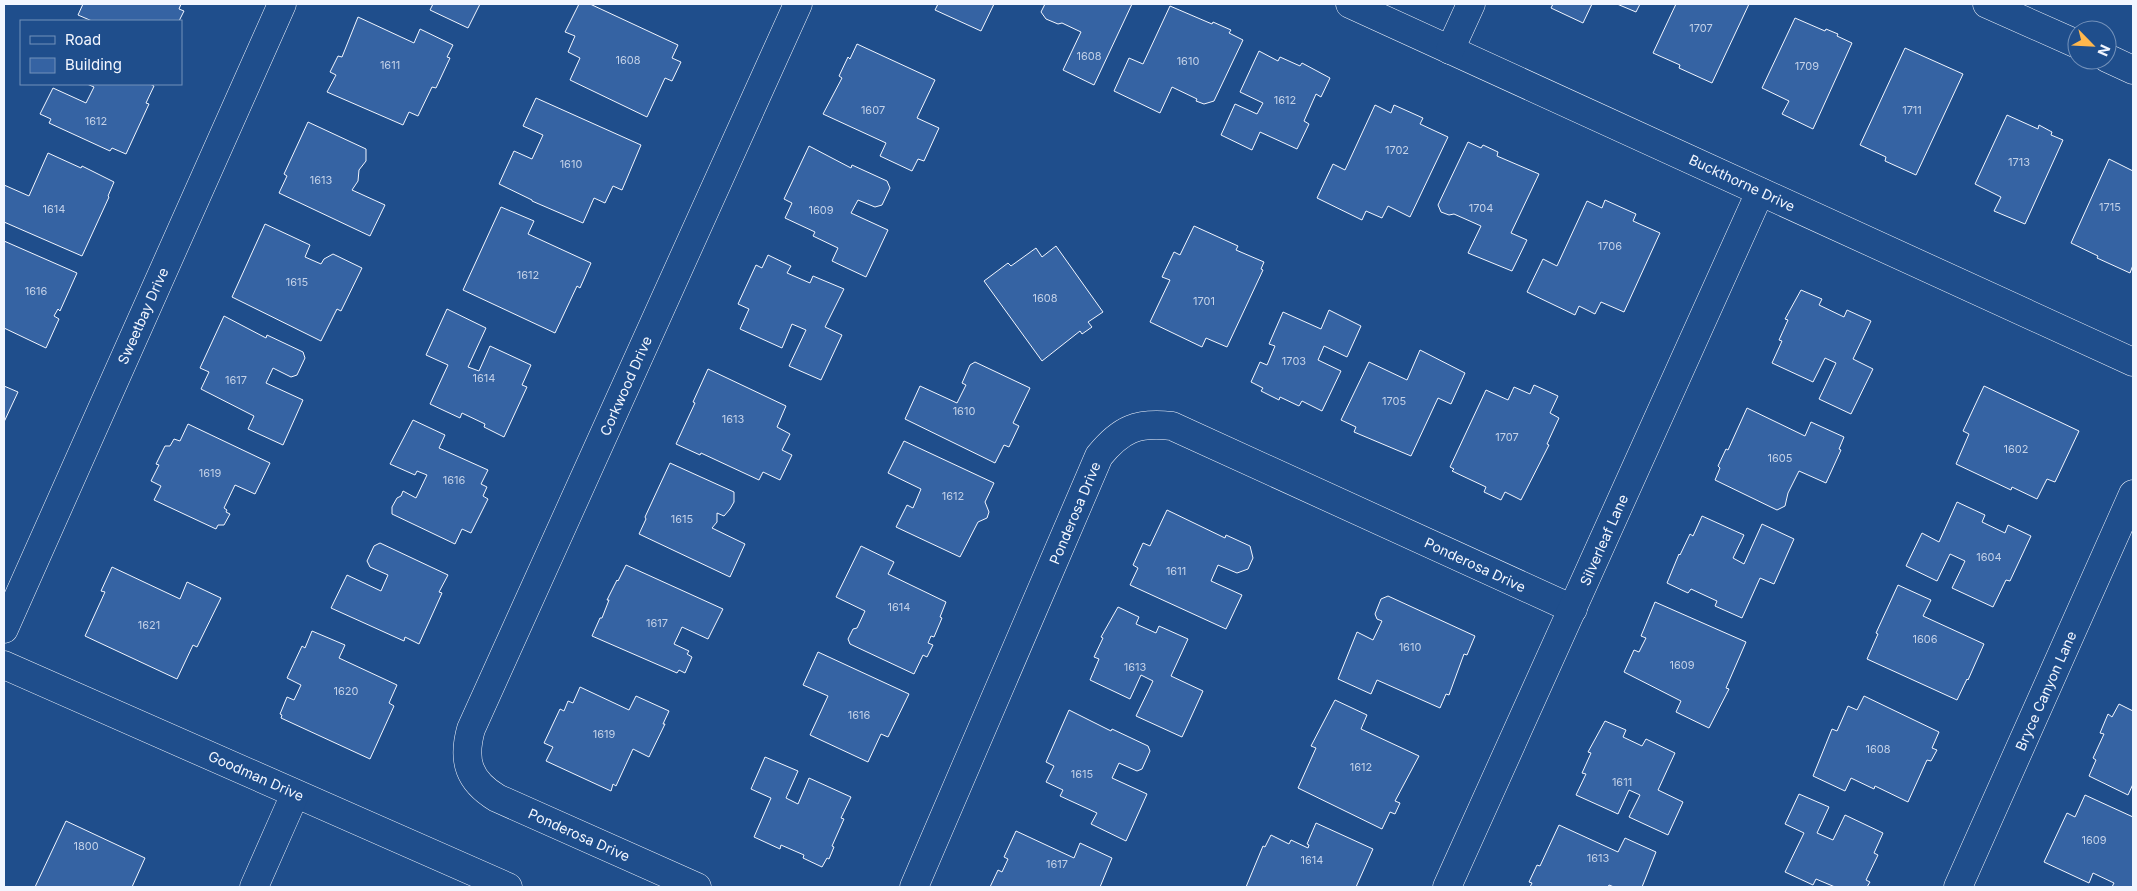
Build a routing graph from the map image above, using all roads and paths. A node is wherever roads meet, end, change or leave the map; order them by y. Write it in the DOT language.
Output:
graph roads {
  1 [pos="282,4"];
  2 [pos="798,4"];
  3 [pos="1350,4"];
  4 [pos="1471,4"];
  5 [pos="1987,4"];
  6 [pos="2067,40"];
  7 [pos="1450,50"];
  8 [pos="2117,63"];
  9 [pos="2133,70"];
  10 [pos="1760,192"];
  11 [pos="2133,362"];
  12 [pos="2133,494"];
  13 [pos="1572,609"];
  14 [pos="4,629"];
  15 [pos="4,665"];
  16 [pos="471,771"];
  17 [pos="295,794"];
  18 [pos="254,887"];
  19 [pos="508,887"];
  20 [pos="697,887"];
  21 [pos="914,887"];
  22 [pos="1447,887"];
  23 [pos="1958,887"];
  1 -- 14 [label="street, Sweetbay Drive"];
  2 -- 16 [label="street, Corkwood Drive"];
  3 -- 7 [label="street, Buckthorne Drive"];
  4 -- 7 [label="street"];
  5 -- 6 [label="street"];
  7 -- 10 [label="street, Buckthorne Drive"];
  8 -- 9 [label="street"];
  10 -- 11 [label="street, Buckthorne Drive"];
  10 -- 13 [label="street, Silverleaf Lane"];
  12 -- 23 [label="street, Bryce Canyon Lane"];
  13 -- 21 [label="street, Ponderosa Drive"];
  13 -- 22 [label="street, Silverleaf Lane"];
  15 -- 17 [label="street, Goodman Drive"];
  16 -- 20 [label="street, Ponderosa Drive"];
  17 -- 18 [label="street"];
  17 -- 19 [label="street, Goodman Drive"];
}
